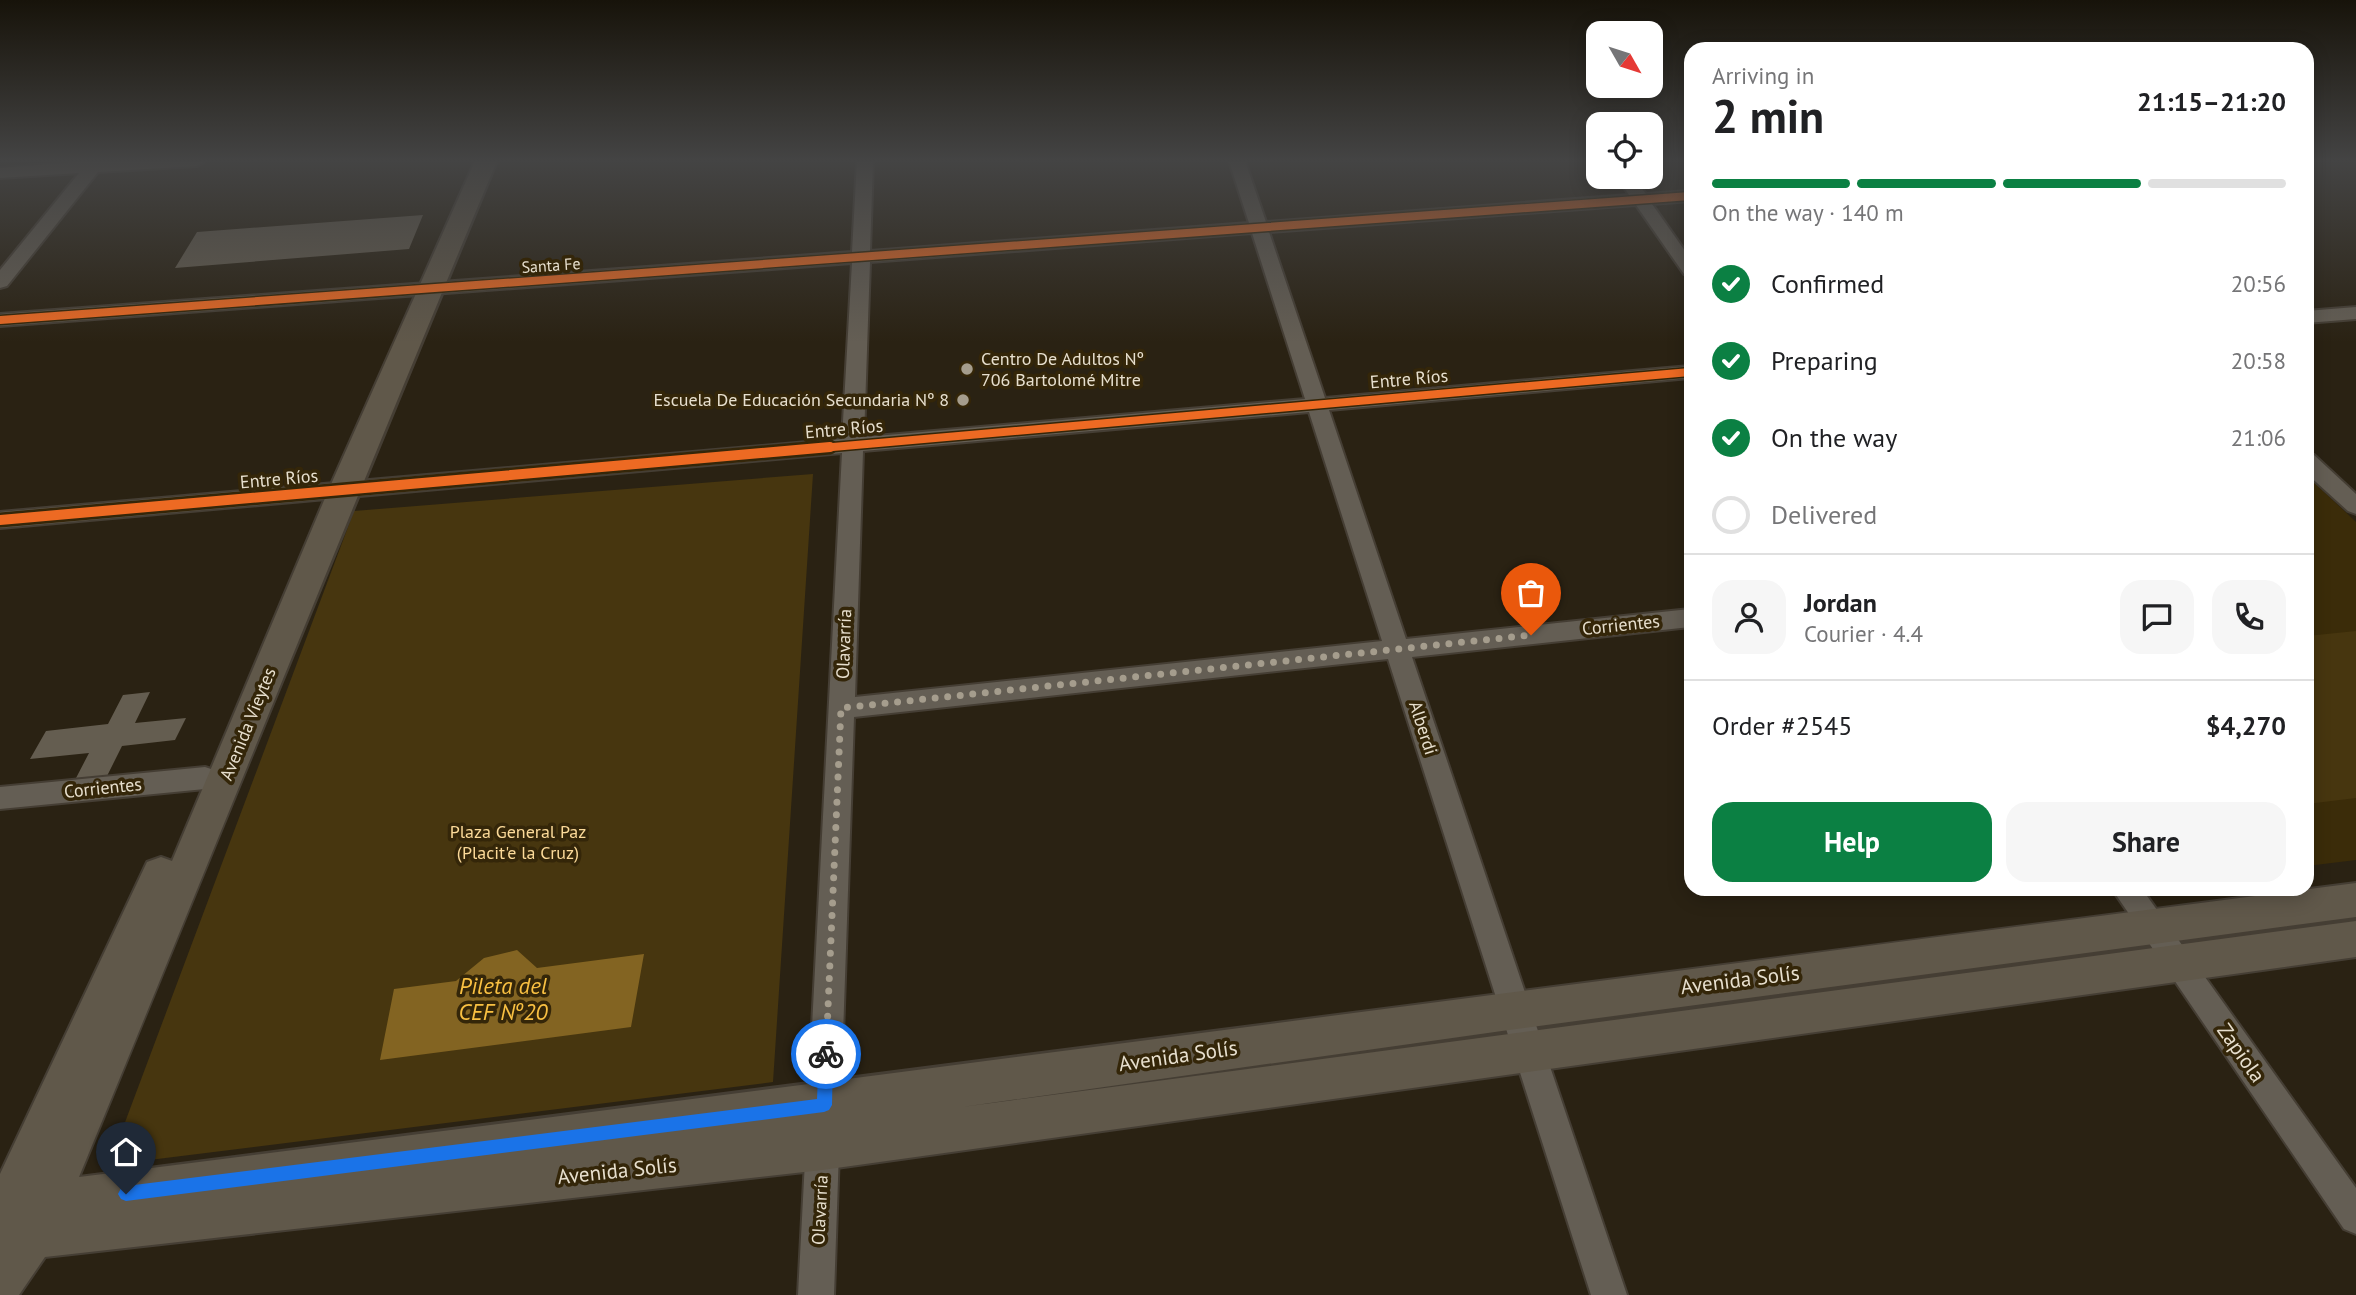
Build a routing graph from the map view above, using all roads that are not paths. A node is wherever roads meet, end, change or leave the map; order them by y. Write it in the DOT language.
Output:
graph roads {
  1 [pos="49,221"];
  2 [pos="452,221"];
  3 [pos="458,221"];
  4 [pos="862,221"];
  5 [pos="1257,221"];
  6 [pos="1349,221"];
  7 [pos="1656,221"];
  8 [pos="1259,228"];
  9 [pos="861,257"];
  10 [pos="1684,261"];
  11 [pos="0,282"];
  12 [pos="426,290"];
  13 [pos="2356,313"];
  14 [pos="2314,316"];
  15 [pos="0,320"];
  16 [pos="1684,373"];
  17 [pos="1317,405"];
  18 [pos="853,446"];
  19 [pos="2314,467"];
  20 [pos="336,492"];
  21 [pos="2356,506"];
  22 [pos="0,520"];
  23 [pos="1684,619"];
  24 [pos="1397,649"];
  25 [pos="841,708"];
  26 [pos="205,778"];
  27 [pos="0,798"];
  28 [pos="2131,896"];
  29 [pos="2356,900"];
  30 [pos="2153,926"];
  31 [pos="2356,939"];
  32 [pos="2179,963"];
  33 [pos="1516,1010"];
  34 [pos="1529,1052"];
  35 [pos="824,1105"];
  36 [pos="822,1148"];
  37 [pos="2356,1217"];
  38 [pos="14,1220"];
  39 [pos="0,1281"];
  40 [pos="816,1295"];
  41 [pos="1609,1295"];
  1 -- 11 [label="street"];
  2 -- 12 [label="main road, Avenida Vieytes"];
  3 -- 12 [label="main road, Avenida Vieytes"];
  4 -- 9 [label="street, Olavarría"];
  5 -- 8 [label="street, Alberdi"];
  6 -- 8 [label="street, Santa Fe"];
  7 -- 10 [label="street"];
  8 -- 9 [label="street, Santa Fe"];
  8 -- 17 [label="street, Alberdi"];
  9 -- 12 [label="street, Santa Fe"];
  9 -- 18 [label="street, Olavarría"];
  12 -- 15 [label="street, Santa Fe"];
  12 -- 20 [label="main road, Avenida Vieytes"];
  13 -- 14 [label="street"];
  16 -- 17 [label="street, Entre Ríos"];
  17 -- 18 [label="street, Entre Ríos"];
  17 -- 24 [label="street, Alberdi"];
  18 -- 20 [label="street, Entre Ríos"];
  18 -- 25 [label="street, Olavarría"];
  19 -- 21 [label="street"];
  20 -- 22 [label="street, Entre Ríos"];
  20 -- 26 [label="main road, Avenida Vieytes"];
  20 -- 38 [label="main road, Avenida Vieytes"];
  23 -- 24 [label="street, Corrientes"];
  24 -- 25 [label="street, Corrientes"];
  24 -- 33 [label="street, Alberdi"];
  25 -- 35 [label="street, Olavarría"];
  26 -- 27 [label="street, Corrientes"];
  26 -- 38 [label="main road, Avenida Vieytes"];
  28 -- 30 [label="street, Zapiola"];
  29 -- 30 [label="main road, Avenida Solís"];
  30 -- 32 [label="street, Zapiola"];
  30 -- 33 [label="main road, Avenida Solís"];
  31 -- 32 [label="main road, Avenida Solís"];
  32 -- 34 [label="main road, Avenida Solís"];
  32 -- 37 [label="street, Zapiola"];
  33 -- 34 [label="street, Alberdi"];
  33 -- 35 [label="main road, Avenida Solís"];
  34 -- 36 [label="main road, Avenida Solís"];
  34 -- 41 [label="street, Alberdi"];
  35 -- 36 [label="street, Olavarría"];
  35 -- 38 [label="main road, Avenida Solís"];
  36 -- 38 [label="main road, Avenida Solís"];
  36 -- 40 [label="street, Olavarría"];
  38 -- 39 [label="main road, Avenida Vieytes"];
}
